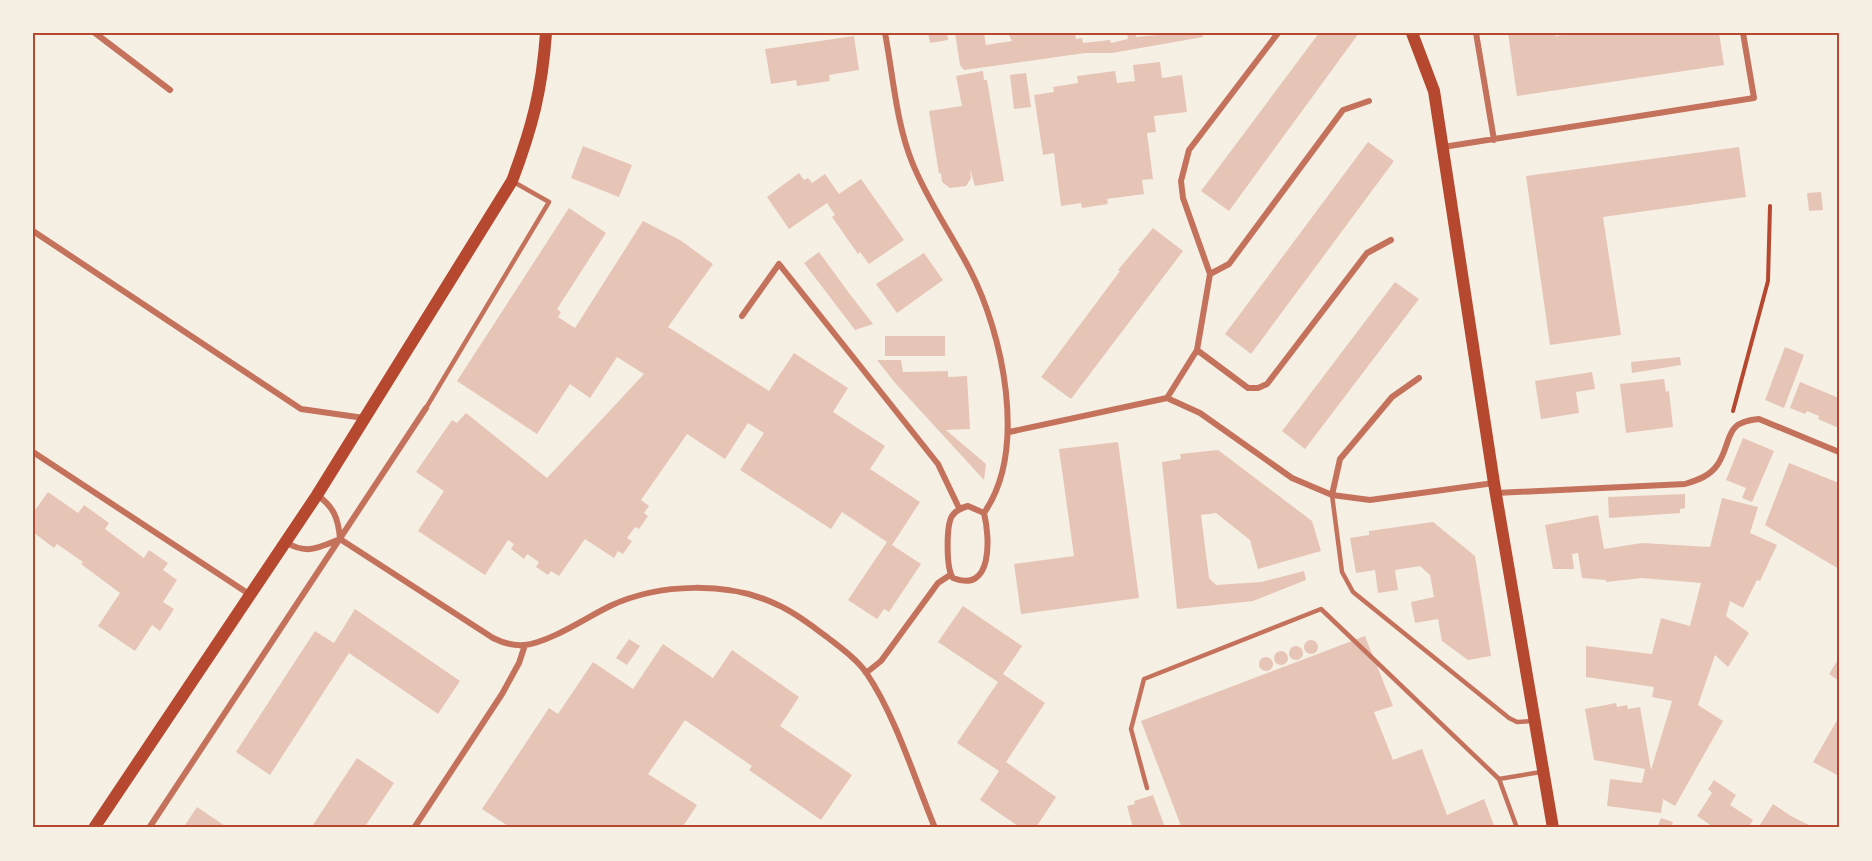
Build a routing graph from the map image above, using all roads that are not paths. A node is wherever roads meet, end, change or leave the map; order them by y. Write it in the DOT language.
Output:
graph roads {
  1 [pos="95,33"];
  2 [pos="546,33"];
  3 [pos="885,33"];
  4 [pos="1278,33"];
  5 [pos="1412,33"];
  6 [pos="1476,33"];
  7 [pos="1743,33"];
  8 [pos="170,90"];
  9 [pos="1370,101"];
  10 [pos="1494,140"];
  11 [pos="1442,147"];
  12 [pos="512,182"];
  13 [pos="33,231"];
  14 [pos="1391,240"];
  15 [pos="1210,273"];
  16 [pos="742,316"];
  17 [pos="1197,350"];
  18 [pos="1419,378"];
  19 [pos="1167,398"];
  20 [pos="426,408"];
  21 [pos="365,418"];
  22 [pos="1009,432"];
  23 [pos="33,452"];
  24 [pos="1839,452"];
  25 [pos="1495,488"];
  26 [pos="317,495"];
  27 [pos="1332,495"];
  28 [pos="960,508"];
  29 [pos="984,513"];
  30 [pos="340,539"];
  31 [pos="285,542"];
  32 [pos="950,575"];
  33 [pos="249,594"];
  34 [pos="525,645"];
  35 [pos="866,673"];
  36 [pos="1536,720"];
  37 [pos="1544,771"];
  38 [pos="1499,779"];
  39 [pos="1147,788"];
  40 [pos="94,828"];
  41 [pos="149,828"];
  42 [pos="414,828"];
  43 [pos="935,828"];
  44 [pos="1518,828"];
  45 [pos="1554,828"];
  1 -- 8 [label="street"];
  2 -- 12 [label="main road"];
  3 -- 22 [label="street"];
  4 -- 15 [label="street"];
  5 -- 11 [label="main road"];
  6 -- 10 [label="street"];
  7 -- 10 [label="street"];
  9 -- 15 [label="street"];
  10 -- 11 [label="street"];
  11 -- 25 [label="main road"];
  12 -- 20 [label="lane"];
  12 -- 21 [label="main road"];
  13 -- 21 [label="street"];
  14 -- 17 [label="street"];
  15 -- 17 [label="street"];
  16 -- 28 [label="street"];
  17 -- 19 [label="street"];
  18 -- 27 [label="street"];
  19 -- 22 [label="street"];
  19 -- 27 [label="street"];
  20 -- 30 [label="street"];
  21 -- 26 [label="main road"];
  22 -- 29 [label="street"];
  23 -- 33 [label="street"];
  24 -- 25 [label="street"];
  25 -- 27 [label="street"];
  25 -- 36 [label="main road"];
  26 -- 30 [label="street"];
  26 -- 31 [label="main road"];
  27 -- 36 [label="lane"];
  28 -- 29 [label="street"];
  28 -- 32 [label="street"];
  29 -- 32 [label="street"];
  30 -- 31 [label="street"];
  30 -- 34 [label="street"];
  30 -- 41 [label="street"];
  31 -- 33 [label="main road"];
  32 -- 35 [label="street"];
  33 -- 40 [label="main road"];
  34 -- 35 [label="street"];
  34 -- 42 [label="street"];
  35 -- 43 [label="street"];
  36 -- 37 [label="main road"];
  37 -- 38 [label="lane"];
  37 -- 45 [label="main road"];
  38 -- 39 [label="lane"];
  38 -- 44 [label="lane"];
}
